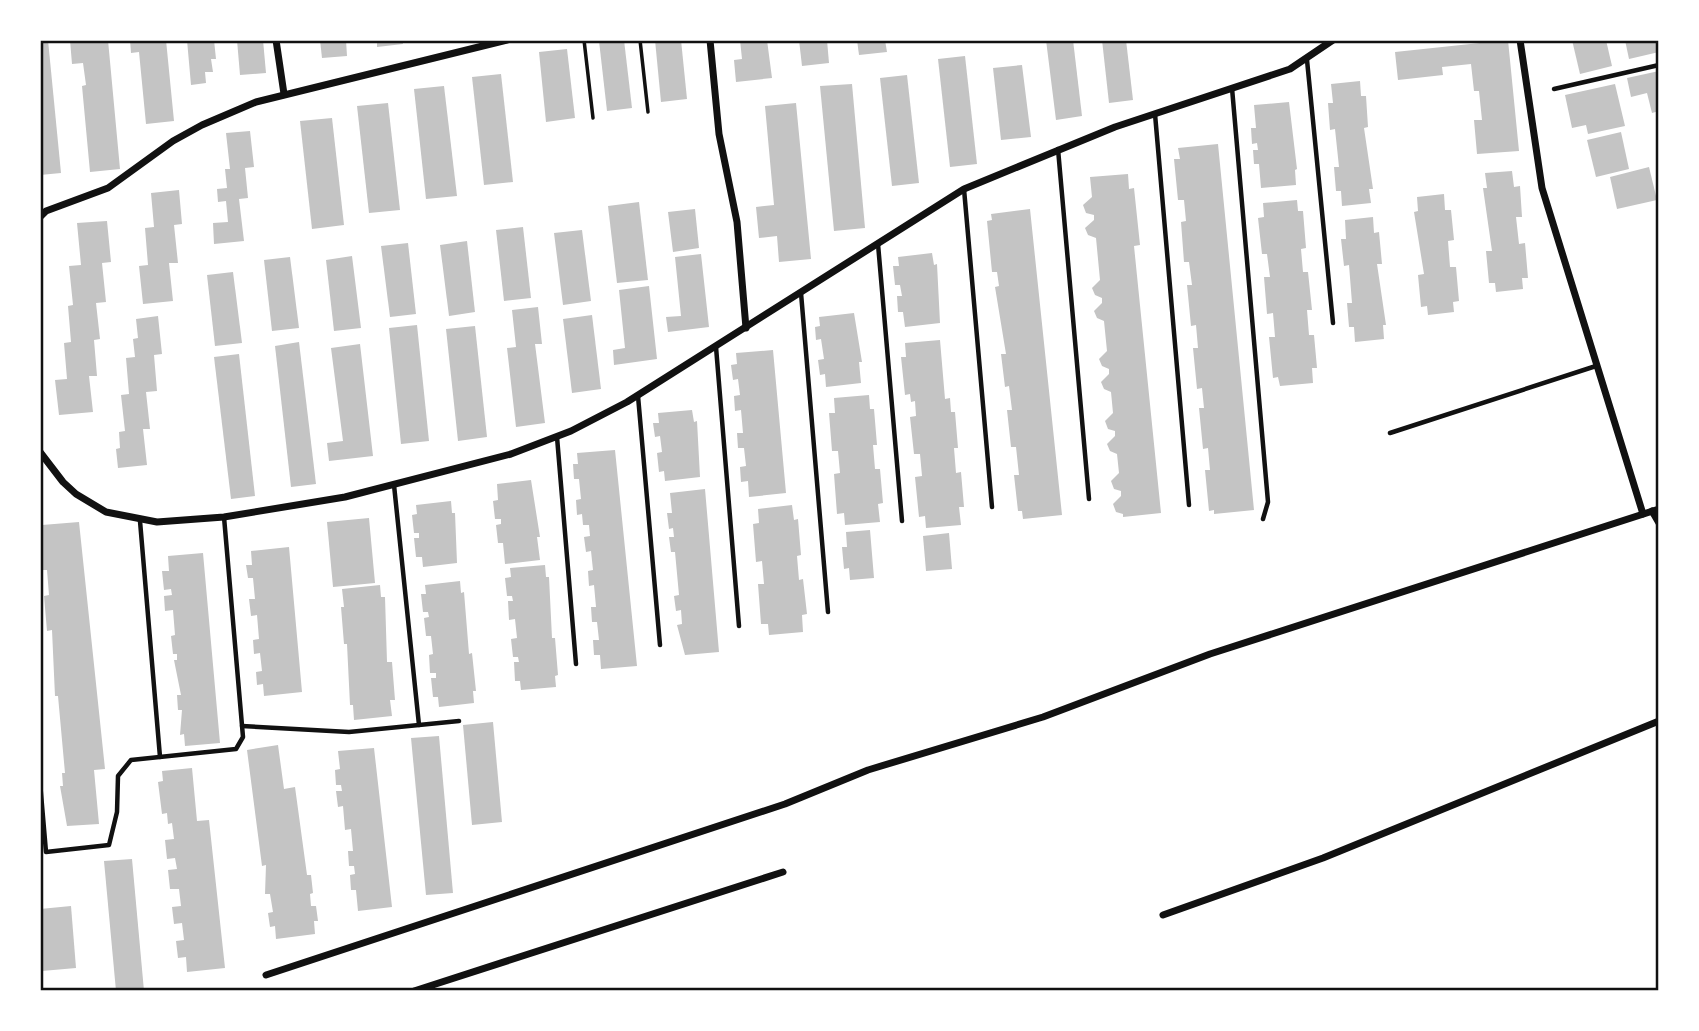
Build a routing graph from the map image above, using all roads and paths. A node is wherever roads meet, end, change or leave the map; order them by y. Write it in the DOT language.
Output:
graph roads {
  1 [pos="276,40"];
  2 [pos="507,40"];
  3 [pos="584,40"];
  4 [pos="640,40"];
  5 [pos="710,40"];
  6 [pos="1333,40"];
  7 [pos="1520,40"];
  8 [pos="1307,60"];
  9 [pos="1659,65"];
  10 [pos="1232,88"];
  11 [pos="1554,89"];
  12 [pos="284,94"];
  13 [pos="648,112"];
  14 [pos="1155,113"];
  15 [pos="593,118"];
  16 [pos="1058,149"];
  17 [pos="964,189"];
  18 [pos="40,217"];
  19 [pos="878,244"];
  20 [pos="801,293"];
  21 [pos="1333,323"];
  22 [pos="746,328"];
  23 [pos="716,347"];
  24 [pos="1596,366"];
  25 [pos="638,395"];
  26 [pos="1390,433"];
  27 [pos="557,437"];
  28 [pos="40,452"];
  29 [pos="394,485"];
  30 [pos="1089,499"];
  31 [pos="1189,505"];
  32 [pos="992,507"];
  33 [pos="1655,510"];
  34 [pos="1643,514"];
  35 [pos="224,517"];
  36 [pos="1263,519"];
  37 [pos="140,520"];
  38 [pos="902,521"];
  39 [pos="1659,523"];
  40 [pos="828,611"];
  41 [pos="739,626"];
  42 [pos="660,645"];
  43 [pos="576,664"];
  44 [pos="459,721"];
  45 [pos="1659,721"];
  46 [pos="419,725"];
  47 [pos="242,726"];
  48 [pos="160,757"];
  49 [pos="40,782"];
  50 [pos="783,873"];
  51 [pos="1163,915"];
  52 [pos="266,975"];
  53 [pos="414,991"];
  1 -- 12 [label="street"];
  2 -- 12 [label="street"];
  3 -- 15 [label="path"];
  4 -- 13 [label="path"];
  5 -- 22 [label="street"];
  6 -- 8 [label="street"];
  7 -- 24 [label="street"];
  8 -- 10 [label="street"];
  8 -- 21 [label="lane"];
  9 -- 11 [label="lane"];
  10 -- 14 [label="street"];
  10 -- 36 [label="lane"];
  12 -- 18 [label="street"];
  14 -- 16 [label="street"];
  14 -- 31 [label="lane"];
  16 -- 17 [label="street"];
  16 -- 30 [label="lane"];
  17 -- 19 [label="street"];
  17 -- 32 [label="lane"];
  19 -- 20 [label="street"];
  19 -- 38 [label="lane"];
  20 -- 22 [label="street"];
  20 -- 40 [label="lane"];
  22 -- 23 [label="street"];
  23 -- 25 [label="street"];
  23 -- 41 [label="lane"];
  24 -- 26 [label="lane"];
  24 -- 34 [label="street"];
  25 -- 27 [label="street"];
  25 -- 42 [label="lane"];
  27 -- 29 [label="street"];
  27 -- 43 [label="lane"];
  28 -- 37 [label="street"];
  29 -- 35 [label="street"];
  29 -- 46 [label="lane"];
  33 -- 34 [label="street"];
  33 -- 39 [label="street"];
  34 -- 52 [label="street"];
  35 -- 37 [label="street"];
  35 -- 47 [label="lane"];
  37 -- 48 [label="lane"];
  44 -- 46 [label="lane"];
  45 -- 51 [label="street"];
  46 -- 47 [label="lane"];
  47 -- 48 [label="lane"];
  48 -- 49 [label="lane"];
  50 -- 53 [label="street"];
}
